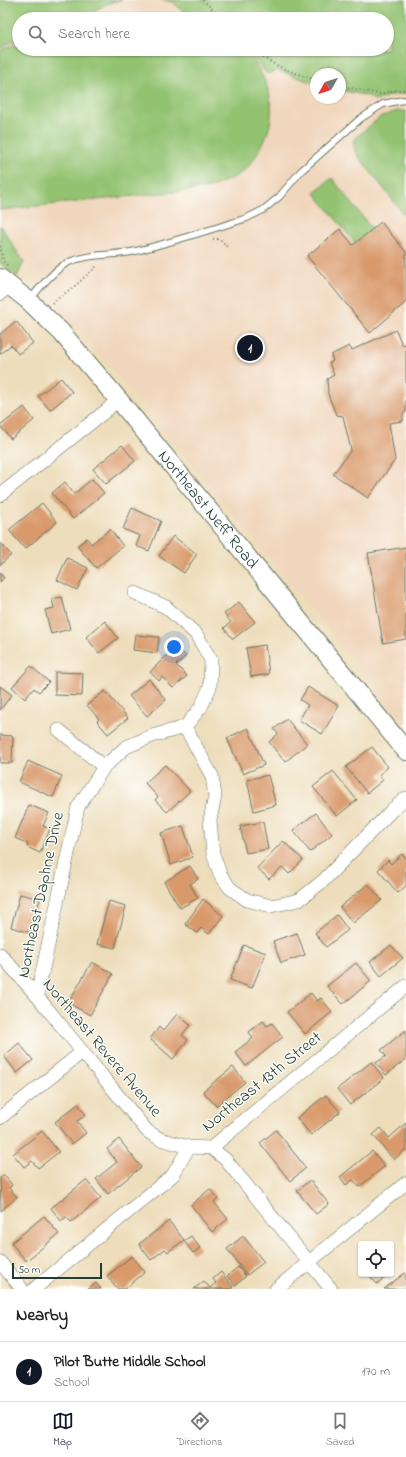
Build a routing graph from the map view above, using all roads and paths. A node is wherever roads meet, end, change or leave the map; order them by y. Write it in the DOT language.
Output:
graph roads {
  1 [pos="203,0"];
  2 [pos="215,12"];
  3 [pos="263,56"];
  4 [pos="310,78"];
  5 [pos="346,87"];
  6 [pos="406,90"];
  7 [pos="406,101"];
  8 [pos="0,246"];
  9 [pos="4,280"];
  10 [pos="29,301"];
  11 [pos="118,399"];
  12 [pos="0,495"];
  13 [pos="135,593"];
  14 [pos="185,727"];
  15 [pos="59,730"];
  16 [pos="406,751"];
  17 [pos="104,767"];
  18 [pos="406,798"];
  19 [pos="0,954"];
  20 [pos="406,986"];
  21 [pos="37,996"];
  22 [pos="82,1052"];
  23 [pos="0,1118"];
  24 [pos="189,1147"];
  25 [pos="211,1148"];
  26 [pos="406,1183"];
  27 [pos="0,1262"];
  28 [pos="309,1262"];
  29 [pos="22,1289"];
  30 [pos="34,1289"];
  31 [pos="276,1289"];
  32 [pos="331,1289"];
  1 -- 2 [label="path"];
  3 -- 4 [label="path"];
  5 -- 6 [label="path"];
  7 -- 10 [label="lane"];
  8 -- 9 [label="path"];
  9 -- 10 [label="main road, Northeast Neff Road"];
  10 -- 11 [label="main road, Northeast Neff Road"];
  11 -- 12 [label="street"];
  11 -- 16 [label="main road, Northeast Neff Road"];
  13 -- 14 [label="street"];
  14 -- 17 [label="street, Northeast Daphne Drive"];
  14 -- 18 [label="street"];
  15 -- 17 [label="street"];
  17 -- 21 [label="street, Northeast Daphne Drive"];
  19 -- 21 [label="street, Northeast Revere Avenue"];
  20 -- 25 [label="street, Northeast 13th Street"];
  21 -- 22 [label="street, Northeast Revere Avenue"];
  22 -- 23 [label="street"];
  22 -- 24 [label="street, Northeast Revere Avenue"];
  24 -- 25 [label="street, Northeast 13th Street"];
  24 -- 30 [label="street, Northeast 13th Street"];
  25 -- 28 [label="street"];
  26 -- 28 [label="street"];
  27 -- 29 [label="street"];
  28 -- 31 [label="street"];
  28 -- 32 [label="street"];
}
